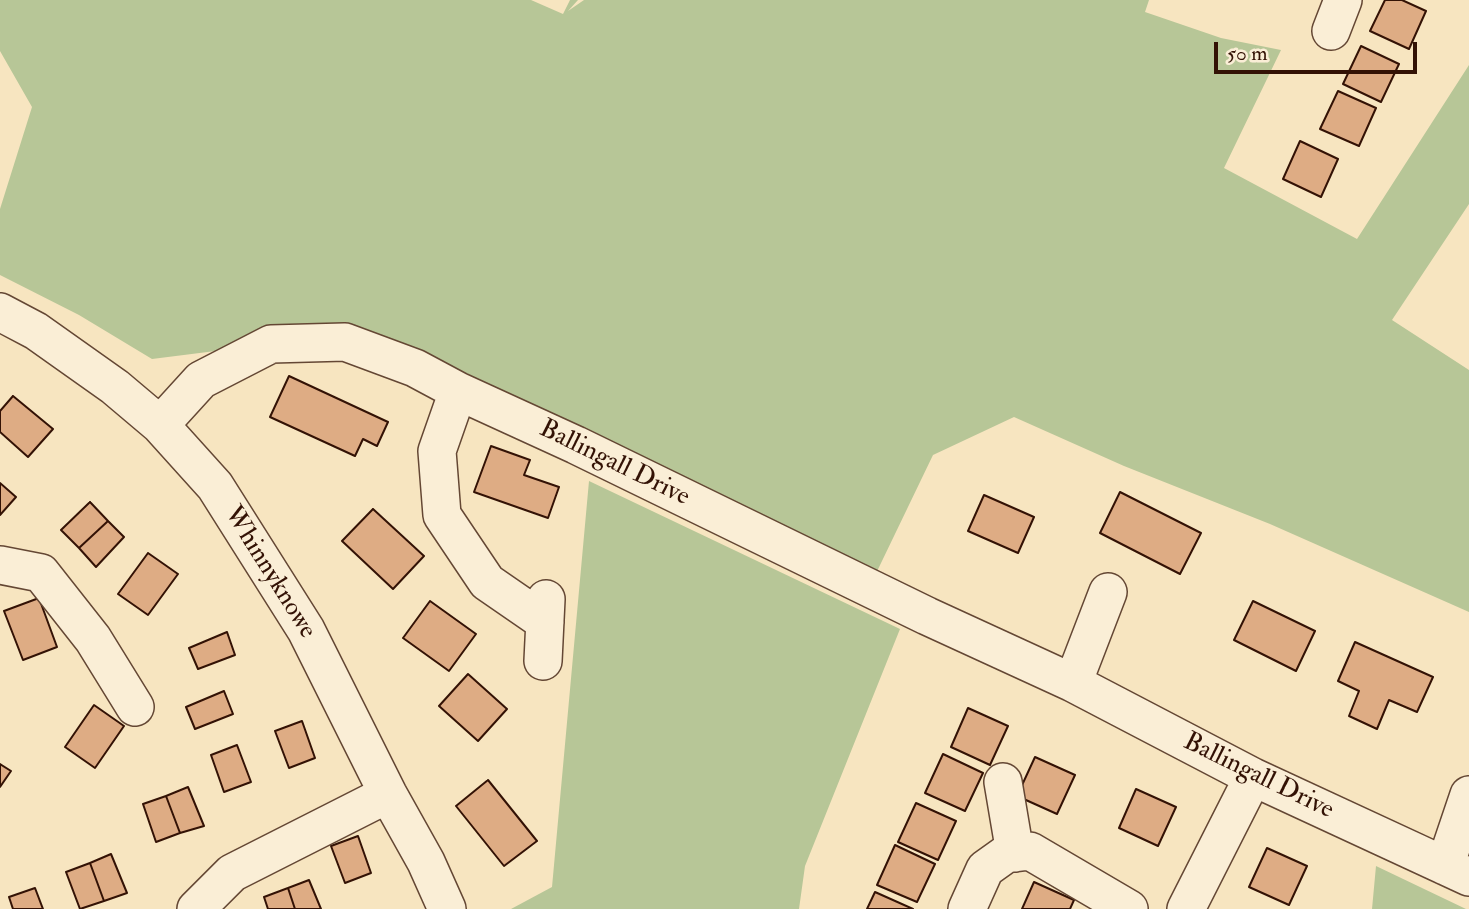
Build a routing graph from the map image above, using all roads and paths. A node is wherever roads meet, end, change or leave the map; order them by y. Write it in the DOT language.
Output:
graph roads {
  1 [pos="0,312"];
  2 [pos="458,391"];
  3 [pos="160,425"];
  4 [pos="0,565"];
  5 [pos="1108,592"];
  6 [pos="543,661"];
  7 [pos="1073,683"];
  8 [pos="135,707"];
  9 [pos="1254,777"];
  10 [pos="1003,782"];
  11 [pos="388,794"];
  12 [pos="1469,795"];
  13 [pos="1015,853"];
  14 [pos="1457,871"];
  15 [pos="196,909"];
  16 [pos="447,909"];
  17 [pos="967,909"];
  18 [pos="1129,909"];
  19 [pos="1186,909"];
  1 -- 3 [label="street, Whinnyknowe"];
  2 -- 3 [label="street, Ballingall Drive"];
  2 -- 6 [label="street"];
  2 -- 7 [label="street, Ballingall Drive"];
  3 -- 11 [label="street, Whinnyknowe"];
  4 -- 8 [label="street"];
  5 -- 7 [label="street"];
  7 -- 9 [label="street, Ballingall Drive"];
  9 -- 14 [label="street, Ballingall Drive"];
  9 -- 19 [label="street"];
  10 -- 13 [label="street"];
  11 -- 15 [label="street"];
  11 -- 16 [label="street, Whinnyknowe"];
  12 -- 14 [label="street, Ballingall Drive"];
  13 -- 17 [label="street"];
  13 -- 18 [label="street"];
}
